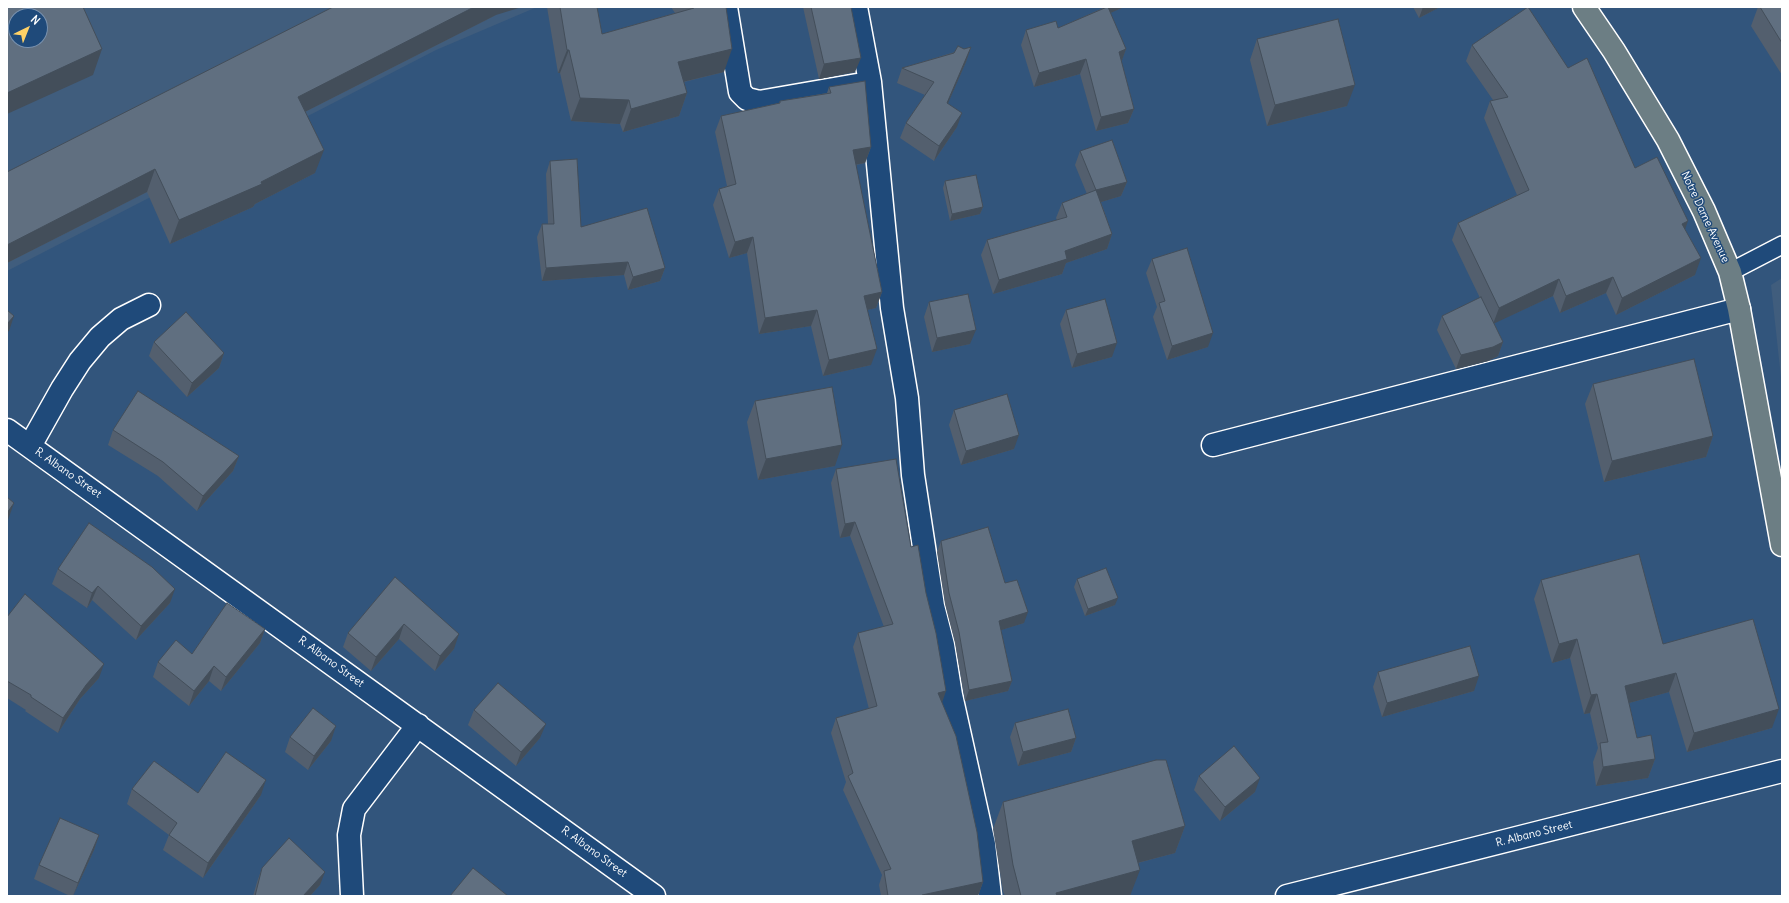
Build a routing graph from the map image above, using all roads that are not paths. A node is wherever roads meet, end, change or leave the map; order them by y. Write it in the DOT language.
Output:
graph roads {
  1 [pos="726,7"];
  2 [pos="856,7"];
  3 [pos="1584,7"];
  4 [pos="870,82"];
  5 [pos="1782,245"];
  6 [pos="1730,272"];
  7 [pos="149,305"];
  8 [pos="1739,309"];
  9 [pos="7,430"];
  10 [pos="1213,445"];
  11 [pos="30,446"];
  12 [pos="1782,545"];
  13 [pos="418,725"];
  14 [pos="1782,772"];
  15 [pos="352,896"];
  16 [pos="654,896"];
  17 [pos="990,896"];
  18 [pos="1287,896"];
  1 -- 4 [label="street"];
  2 -- 4 [label="street"];
  3 -- 6 [label="main road, Notre Dame Avenue"];
  4 -- 17 [label="street"];
  5 -- 6 [label="lane"];
  6 -- 8 [label="main road, Notre Dame Avenue"];
  7 -- 11 [label="street"];
  8 -- 10 [label="street"];
  8 -- 12 [label="main road, Notre Dame Avenue"];
  9 -- 11 [label="street, R. Albano Street"];
  11 -- 13 [label="street, R. Albano Street"];
  13 -- 15 [label="street"];
  13 -- 16 [label="street, R. Albano Street"];
  14 -- 18 [label="street, R. Albano Street"];
}
